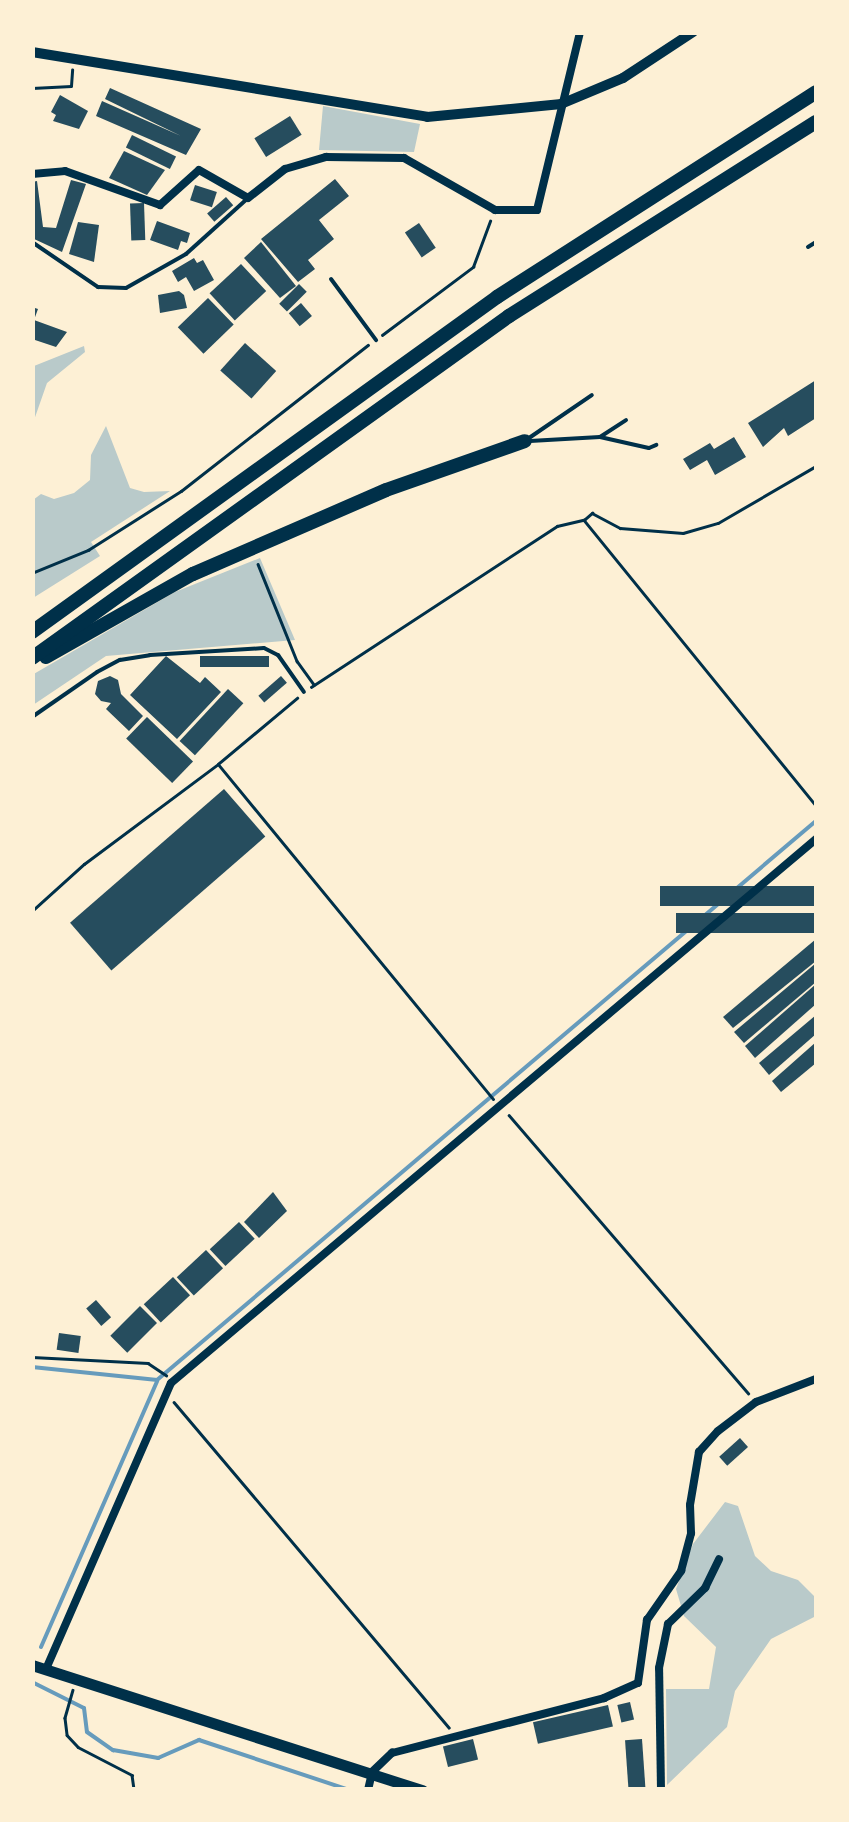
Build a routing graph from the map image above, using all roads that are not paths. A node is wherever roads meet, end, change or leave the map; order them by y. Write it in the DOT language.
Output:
graph roads {
  1 [pos="580,32"];
  2 [pos="693,32"];
  3 [pos="32,52"];
  4 [pos="816,92"];
  5 [pos="561,104"];
  6 [pos="816,122"];
  7 [pos="32,174"];
  8 [pos="248,198"];
  9 [pos="32,242"];
  10 [pos="816,242"];
  11 [pos="808,248"];
  12 [pos="331,279"];
  13 [pos="376,340"];
  14 [pos="592,395"];
  15 [pos="626,420"];
  16 [pos="600,437"];
  17 [pos="525,441"];
  18 [pos="656,445"];
  19 [pos="32,632"];
  20 [pos="32,661"];
  21 [pos="304,692"];
  22 [pos="32,717"];
  23 [pos="816,839"];
  24 [pos="816,1379"];
  25 [pos="719,1560"];
  26 [pos="647,1620"];
  27 [pos="668,1624"];
  28 [pos="32,1665"];
  29 [pos="46,1669"];
  30 [pos="372,1772"];
  31 [pos="368,1790"];
  32 [pos="422,1790"];
  33 [pos="661,1790"];
  1 -- 5 [label="street"];
  2 -- 5 [label="street"];
  3 -- 5 [label="street"];
  4 -- 19 [label="highway"];
  5 -- 8 [label="street"];
  6 -- 20 [label="highway"];
  7 -- 8 [label="street"];
  8 -- 9 [label="lane"];
  10 -- 11 [label="lane"];
  12 -- 13 [label="lane"];
  14 -- 17 [label="lane"];
  15 -- 16 [label="lane"];
  16 -- 17 [label="lane"];
  16 -- 18 [label="lane"];
  17 -- 20 [label="highway"];
  21 -- 22 [label="lane"];
  23 -- 29 [label="street"];
  24 -- 26 [label="street"];
  25 -- 27 [label="street"];
  26 -- 27 [label="street"];
  26 -- 30 [label="street"];
  27 -- 33 [label="street"];
  28 -- 29 [label="main road"];
  29 -- 30 [label="main road"];
  30 -- 31 [label="street"];
  30 -- 32 [label="main road"];
}
